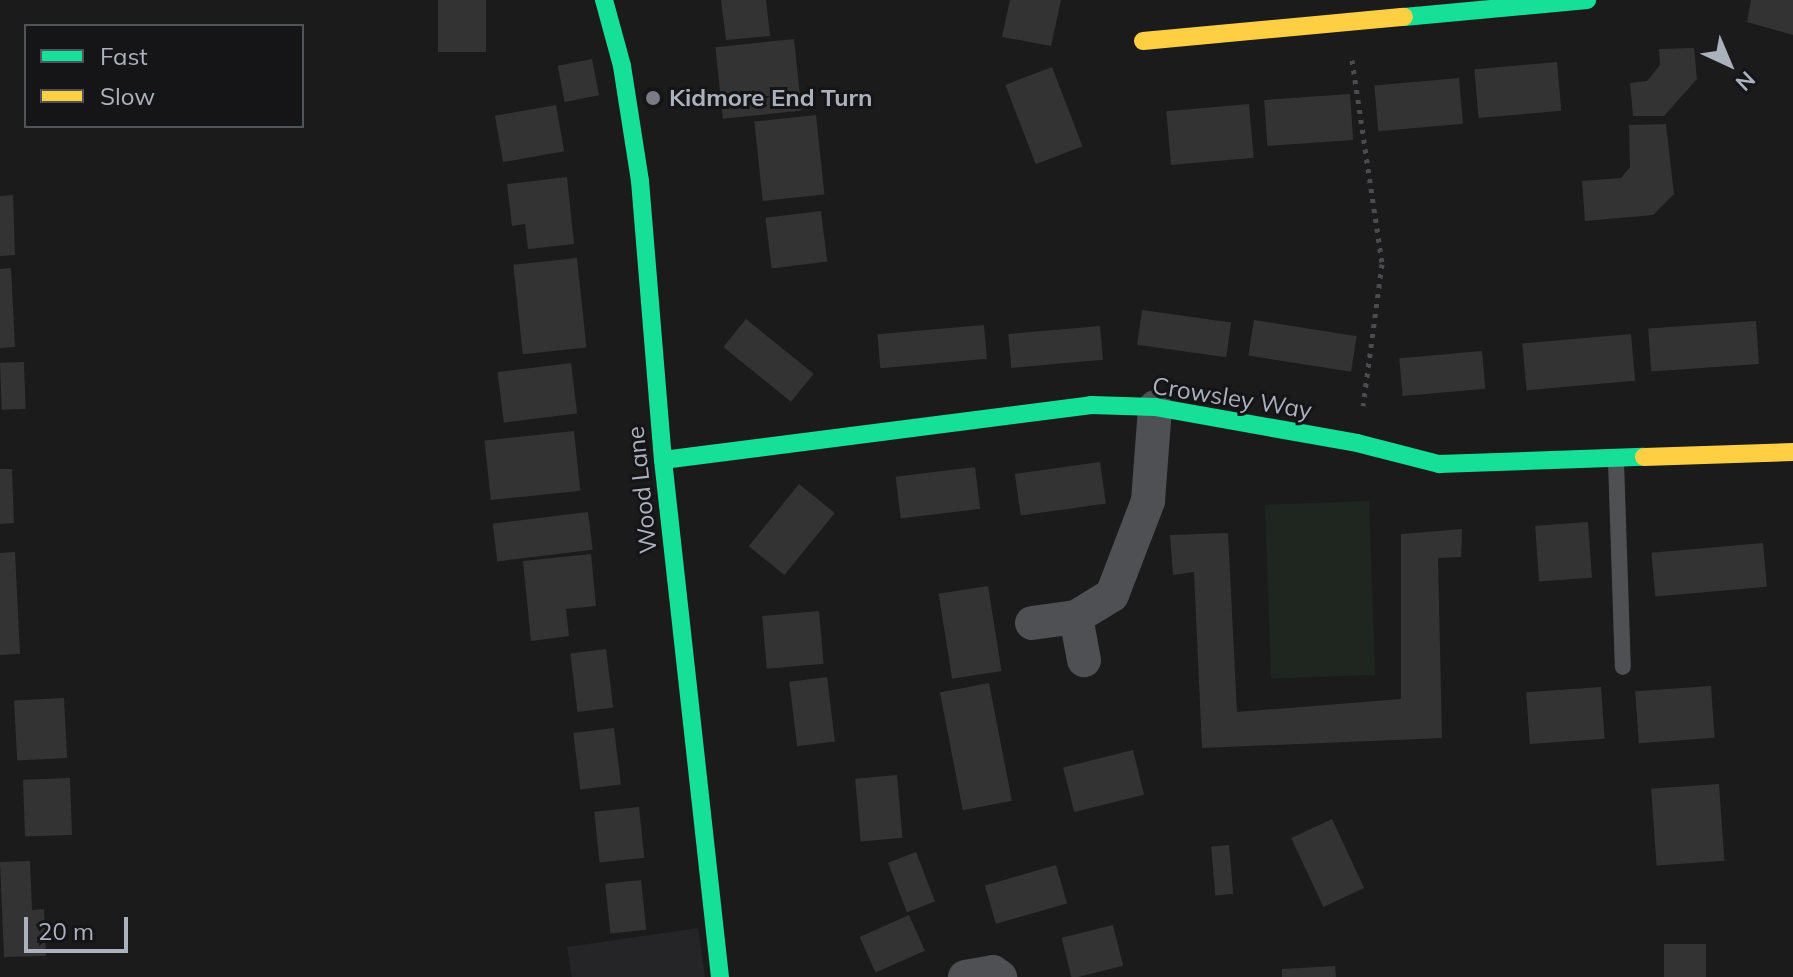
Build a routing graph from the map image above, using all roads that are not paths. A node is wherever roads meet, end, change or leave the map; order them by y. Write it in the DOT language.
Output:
graph roads {
  1 [pos="604,0"];
  2 [pos="1587,0"];
  3 [pos="1440,6"];
  4 [pos="1143,41"];
  5 [pos="1155,407"];
  6 [pos="1793,452"];
  7 [pos="663,460"];
  8 [pos="1616,461"];
  9 [pos="1076,617"];
  10 [pos="1032,623"];
  11 [pos="1084,660"];
  12 [pos="1623,667"];
  13 [pos="720,977"];
  14 [pos="965,977"];
  15 [pos="1000,977"];
  1 -- 7 [label="street, Wood Lane"];
  2 -- 3 [label="street"];
  3 -- 4 [label="street"];
  5 -- 7 [label="street, Crowsley Way"];
  5 -- 8 [label="street, Crowsley Way"];
  5 -- 9 [label="street"];
  6 -- 8 [label="street, Crowsley Way"];
  7 -- 13 [label="street, Wood Lane"];
  8 -- 12 [label="lane"];
  9 -- 10 [label="street"];
  9 -- 11 [label="street"];
  14 -- 15 [label="street"];
}
